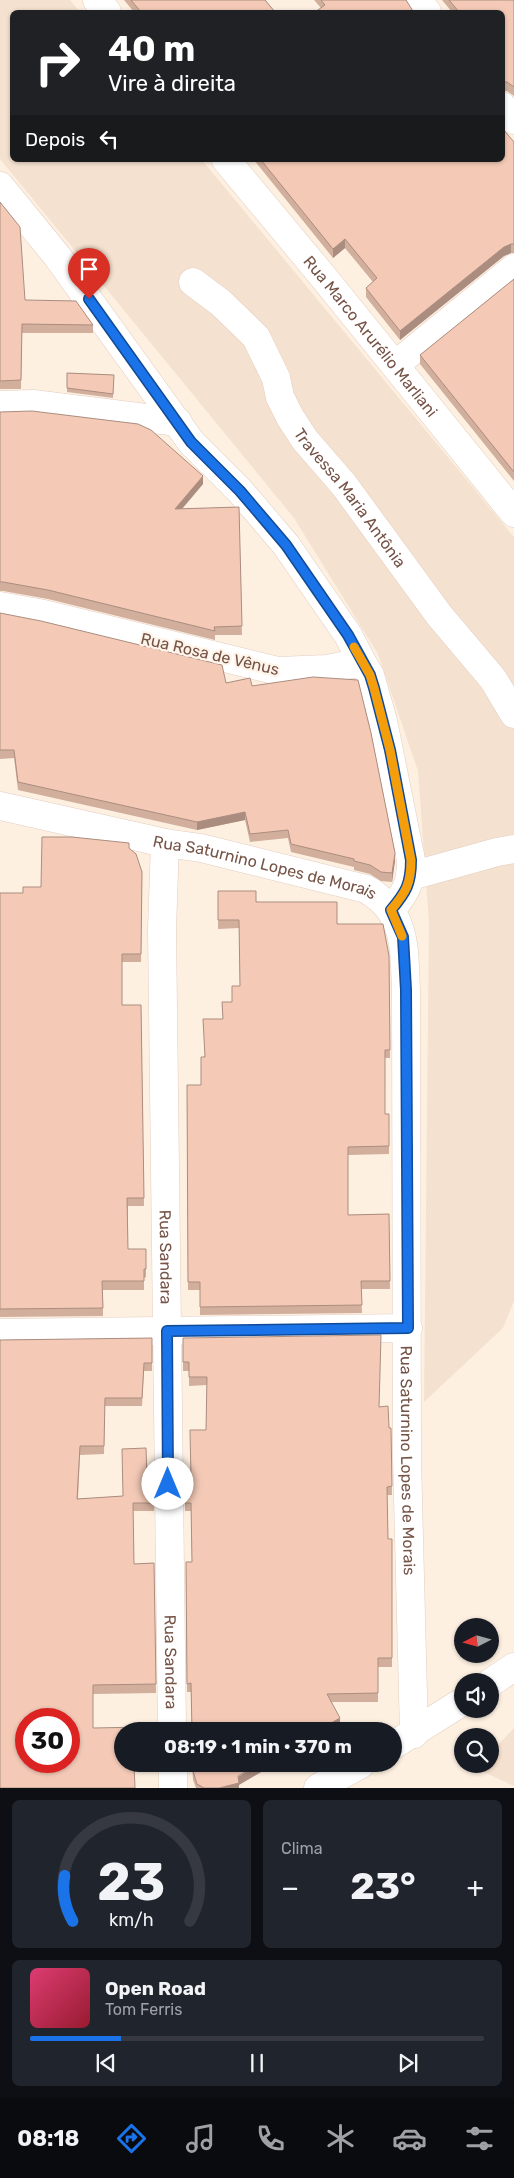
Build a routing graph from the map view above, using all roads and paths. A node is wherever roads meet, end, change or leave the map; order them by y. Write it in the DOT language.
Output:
graph roads {
  1 [pos="97,0"];
  2 [pos="105,10"];
  3 [pos="505,110"];
  4 [pos="514,120"];
  5 [pos="228,162"];
  6 [pos="0,186"];
  7 [pos="514,268"];
  8 [pos="193,282"];
  9 [pos="395,365"];
  10 [pos="0,405"];
  11 [pos="178,422"];
  12 [pos="514,513"];
  13 [pos="0,606"];
  14 [pos="362,662"];
  15 [pos="514,714"];
  16 [pos="0,806"];
  17 [pos="165,843"];
  18 [pos="514,849"];
  19 [pos="411,876"];
  20 [pos="391,910"];
  21 [pos="408,1328"];
  22 [pos="167,1331"];
  23 [pos="0,1332"];
  24 [pos="514,1666"];
  25 [pos="499,1677"];
  26 [pos="454,1707"];
  27 [pos="172,1722"];
  28 [pos="403,1740"];
  29 [pos="173,1772"];
  30 [pos="347,1772"];
  31 [pos="173,1788"];
  32 [pos="318,1788"];
  1 -- 2 [label="street"];
  3 -- 4 [label="street"];
  5 -- 9 [label="street, Rua Marco Arurélio Marliani"];
  6 -- 11 [label="street"];
  7 -- 9 [label="street"];
  8 -- 15 [label="street, Travessa Maria Antônia"];
  9 -- 12 [label="street, Rua Marco Arurélio Marliani"];
  10 -- 11 [label="street"];
  11 -- 14 [label="street"];
  13 -- 14 [label="street, Rua Rosa de Vênus"];
  14 -- 19 [label="street"];
  16 -- 17 [label="street, Rua Saturnino Lopes de Morais"];
  17 -- 20 [label="street, Rua Saturnino Lopes de Morais"];
  17 -- 22 [label="street, Rua Sandara"];
  18 -- 19 [label="street"];
  19 -- 20 [label="street"];
  20 -- 21 [label="street, Rua Saturnino Lopes de Morais"];
  21 -- 22 [label="street"];
  21 -- 28 [label="street, Rua Saturnino Lopes de Morais"];
  22 -- 23 [label="street"];
  22 -- 27 [label="street, Rua Sandara"];
  24 -- 25 [label="street"];
  26 -- 28 [label="street"];
  29 -- 31 [label="street"];
  30 -- 32 [label="street"];
}
